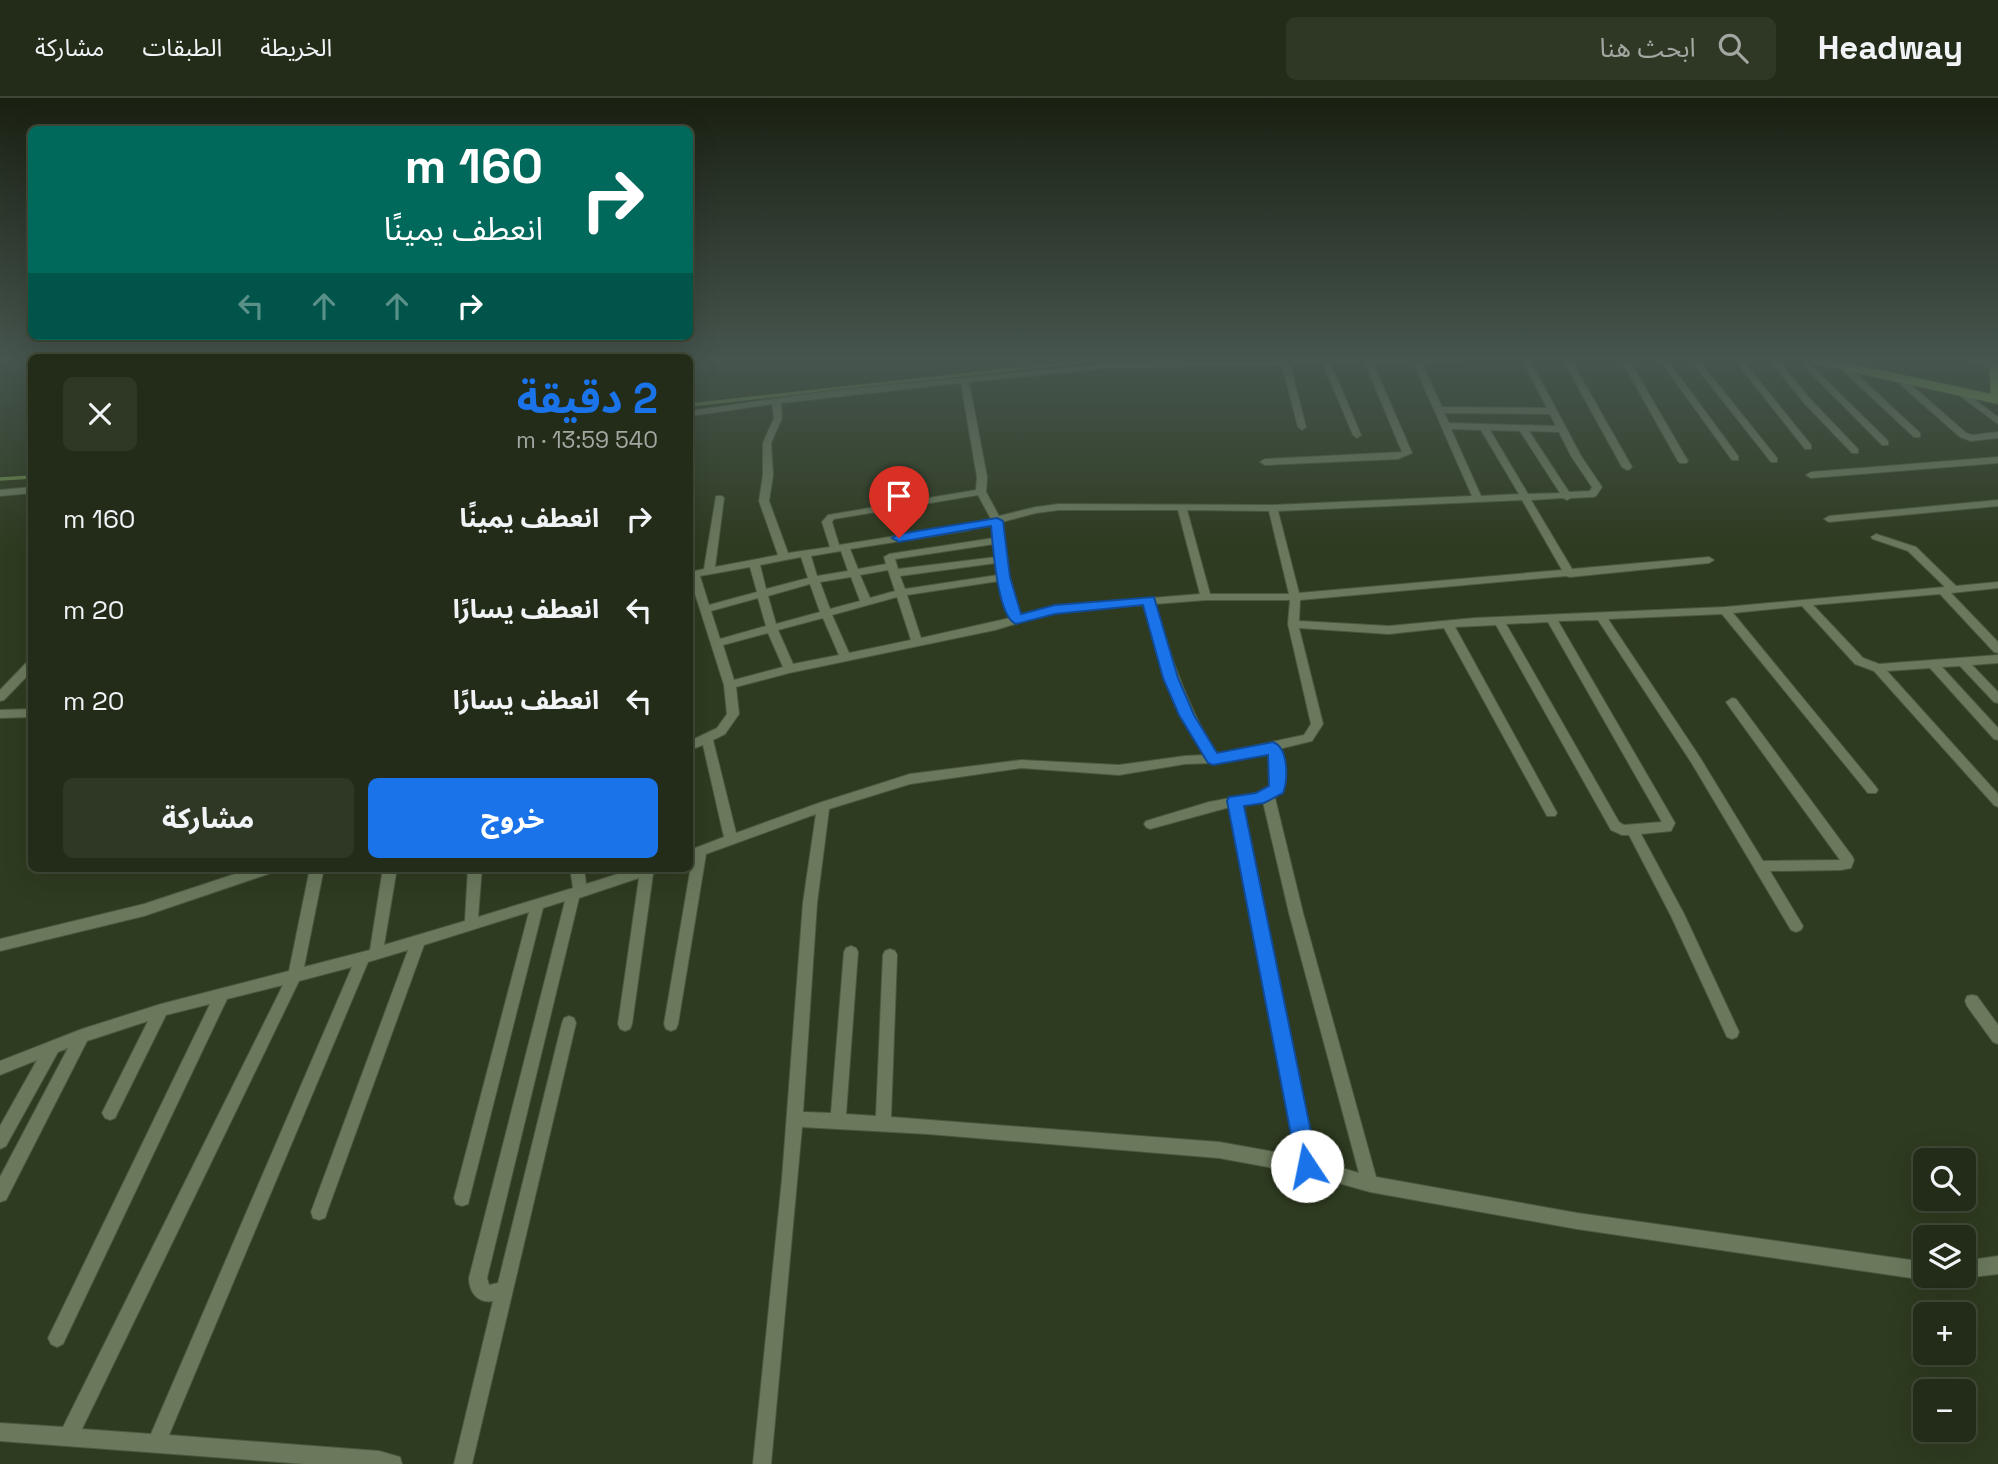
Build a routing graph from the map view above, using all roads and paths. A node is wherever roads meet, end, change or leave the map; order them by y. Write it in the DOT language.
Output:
graph roads {
  1 [pos="776,422"];
  2 [pos="972,422"];
  3 [pos="1300,422"];
  4 [pos="1352,422"];
  5 [pos="1394,422"];
  6 [pos="1443,422"];
  7 [pos="1558,422"];
  8 [pos="1602,422"];
  9 [pos="1661,422"];
  10 [pos="1709,422"];
  11 [pos="1744,422"];
  12 [pos="1788,422"];
  13 [pos="1827,422"];
  14 [pos="1864,422"];
  15 [pos="1903,422"];
  16 [pos="1948,422"];
  17 [pos="1445,426"];
  18 [pos="1483,426"];
  19 [pos="1302,428"];
  20 [pos="1523,428"];
  21 [pos="1562,429"];
  22 [pos="1357,435"];
  23 [pos="1917,435"];
  24 [pos="1998,435"];
  25 [pos="1885,443"];
  26 [pos="1808,447"];
  27 [pos="1855,451"];
  28 [pos="1735,458"];
  29 [pos="1774,460"];
  30 [pos="1998,460"];
  31 [pos="1683,461"];
  32 [pos="1265,462"];
  33 [pos="1627,467"];
  34 [pos="1811,475"];
  35 [pos="28,490"];
  36 [pos="981,492"];
  37 [pos="0,493"];
  38 [pos="1567,497"];
  39 [pos="719,498"];
  40 [pos="1476,498"];
  41 [pos="1524,498"];
  42 [pos="1998,503"];
  43 [pos="1273,508"];
  44 [pos="1182,509"];
  45 [pos="1829,519"];
  46 [pos="997,521"];
  47 [pos="1876,537"];
  48 [pos="1000,540"];
  49 [pos="883,541"];
  50 [pos="839,548"];
  51 [pos="804,554"];
  52 [pos="785,557"];
  53 [pos="1002,559"];
  54 [pos="1709,560"];
  55 [pos="754,563"];
  56 [pos="892,565"];
  57 [pos="709,572"];
  58 [pos="852,572"];
  59 [pos="1570,574"];
  60 [pos="693,575"];
  61 [pos="1003,577"];
  62 [pos="693,578"];
  63 [pos="814,580"];
  64 [pos="1998,585"];
  65 [pos="1948,590"];
  66 [pos="901,593"];
  67 [pos="764,594"];
  68 [pos="1206,597"];
  69 [pos="1295,597"];
  70 [pos="1149,600"];
  71 [pos="866,602"];
  72 [pos="1805,603"];
  73 [pos="705,609"];
  74 [pos="1725,610"];
  75 [pos="827,612"];
  76 [pos="1601,616"];
  77 [pos="1551,618"];
  78 [pos="1016,620"];
  79 [pos="1499,621"];
  80 [pos="1293,624"];
  81 [pos="1448,625"];
  82 [pos="772,629"];
  83 [pos="718,643"];
  84 [pos="917,643"];
  85 [pos="1998,649"];
  86 [pos="846,658"];
  87 [pos="1998,659"];
  88 [pos="1963,662"];
  89 [pos="1934,666"];
  90 [pos="28,668"];
  91 [pos="1878,668"];
  92 [pos="789,669"];
  93 [pos="730,685"];
  94 [pos="0,697"];
  95 [pos="1998,699"];
  96 [pos="1732,702"];
  97 [pos="28,713"];
  98 [pos="0,714"];
  99 [pos="1998,736"];
  100 [pos="707,739"];
  101 [pos="693,745"];
  102 [pos="1273,748"];
  103 [pos="1213,759"];
  104 [pos="1872,790"];
  105 [pos="1268,795"];
  106 [pos="1235,801"];
  107 [pos="1998,802"];
  108 [pos="822,806"];
  109 [pos="1551,813"];
  110 [pos="1150,824"];
  111 [pos="1633,830"];
  112 [pos="731,838"];
  113 [pos="695,853"];
  114 [pos="1761,866"];
  115 [pos="257,872"];
  116 [pos="316,872"];
  117 [pos="389,872"];
  118 [pos="475,872"];
  119 [pos="577,872"];
  120 [pos="650,872"];
  121 [pos="692,872"];
  122 [pos="617,874"];
  123 [pos="576,894"];
  124 [pos="537,906"];
  125 [pos="471,926"];
  126 [pos="1796,926"];
  127 [pos="418,942"];
  128 [pos="0,945"];
  129 [pos="851,952"];
  130 [pos="370,956"];
  131 [pos="890,956"];
  132 [pos="295,975"];
  133 [pos="221,996"];
  134 [pos="1972,1001"];
  135 [pos="161,1010"];
  136 [pos="569,1023"];
  137 [pos="625,1024"];
  138 [pos="671,1024"];
  139 [pos="1732,1032"];
  140 [pos="82,1036"];
  141 [pos="1998,1037"];
  142 [pos="54,1047"];
  143 [pos="1,1069"];
  144 [pos="110,1113"];
  145 [pos="793,1119"];
  146 [pos="838,1121"];
  147 [pos="883,1123"];
  148 [pos="0,1141"];
  149 [pos="1307,1166"];
  150 [pos="1370,1184"];
  151 [pos="0,1194"];
  152 [pos="461,1198"];
  153 [pos="319,1212"];
  154 [pos="1998,1265"];
  155 [pos="1976,1268"];
  156 [pos="1913,1269"];
  157 [pos="505,1290"];
  158 [pos="58,1338"];
  159 [pos="0,1432"];
  160 [pos="68,1437"];
  161 [pos="156,1444"];
  162 [pos="393,1464"];
  163 [pos="463,1464"];
  164 [pos="762,1464"];
  1 -- 52 [label="street"];
  2 -- 36 [label="street"];
  3 -- 19 [label="street"];
  4 -- 22 [label="street"];
  5 -- 32 [label="street"];
  6 -- 17 [label="street"];
  7 -- 21 [label="street"];
  8 -- 33 [label="street"];
  9 -- 31 [label="street"];
  10 -- 28 [label="street"];
  11 -- 29 [label="street"];
  12 -- 26 [label="street"];
  13 -- 27 [label="street"];
  14 -- 25 [label="street"];
  15 -- 23 [label="street"];
  16 -- 24 [label="street"];
  17 -- 18 [label="street"];
  17 -- 40 [label="street"];
  18 -- 20 [label="street"];
  18 -- 41 [label="street"];
  20 -- 21 [label="street"];
  20 -- 38 [label="street"];
  21 -- 38 [label="street"];
  30 -- 34 [label="street"];
  35 -- 37 [label="street"];
  36 -- 46 [label="street"];
  36 -- 50 [label="street"];
  38 -- 41 [label="street"];
  39 -- 57 [label="street"];
  40 -- 41 [label="street"];
  40 -- 43 [label="street"];
  41 -- 59 [label="street"];
  42 -- 45 [label="street"];
  43 -- 44 [label="street"];
  43 -- 69 [label="street"];
  44 -- 46 [label="street"];
  44 -- 68 [label="street"];
  46 -- 48 [label="street"];
  46 -- 49 [label="street"];
  47 -- 65 [label="street"];
  48 -- 53 [label="street"];
  48 -- 56 [label="street"];
  49 -- 50 [label="street"];
  49 -- 56 [label="street"];
  50 -- 51 [label="street"];
  50 -- 58 [label="street"];
  51 -- 52 [label="street"];
  51 -- 63 [label="street"];
  52 -- 55 [label="street"];
  53 -- 56 [label="street"];
  53 -- 61 [label="street"];
  54 -- 59 [label="street"];
  55 -- 57 [label="street"];
  55 -- 67 [label="street"];
  56 -- 58 [label="street"];
  56 -- 66 [label="street"];
  57 -- 60 [label="street"];
  58 -- 63 [label="street"];
  58 -- 71 [label="street"];
  59 -- 69 [label="street"];
  61 -- 66 [label="street"];
  61 -- 78 [label="street"];
  62 -- 73 [label="street"];
  63 -- 67 [label="street"];
  63 -- 75 [label="street"];
  64 -- 65 [label="street"];
  65 -- 72 [label="street"];
  65 -- 85 [label="street"];
  66 -- 71 [label="street"];
  66 -- 84 [label="street"];
  67 -- 73 [label="street"];
  67 -- 82 [label="street"];
  68 -- 69 [label="street"];
  68 -- 70 [label="street"];
  69 -- 80 [label="street"];
  70 -- 78 [label="street"];
  70 -- 103 [label="street"];
  71 -- 75 [label="street"];
  72 -- 74 [label="street"];
  72 -- 91 [label="street"];
  73 -- 83 [label="street"];
  74 -- 76 [label="street"];
  74 -- 104 [label="street"];
  75 -- 82 [label="street"];
  75 -- 86 [label="street"];
  76 -- 77 [label="street"];
  76 -- 114 [label="street"];
  77 -- 79 [label="street"];
  77 -- 111 [label="street"];
  78 -- 84 [label="street"];
  79 -- 81 [label="street"];
  79 -- 111 [label="street"];
  80 -- 81 [label="street"];
  80 -- 102 [label="street"];
  81 -- 109 [label="street"];
  82 -- 83 [label="street"];
  82 -- 92 [label="street"];
  83 -- 93 [label="street"];
  84 -- 86 [label="street"];
  86 -- 92 [label="street"];
  87 -- 88 [label="street"];
  88 -- 89 [label="street"];
  88 -- 95 [label="street"];
  89 -- 91 [label="street"];
  89 -- 99 [label="street"];
  90 -- 94 [label="street"];
  91 -- 107 [label="street"];
  92 -- 93 [label="street"];
  93 -- 100 [label="street"];
  96 -- 114 [label="street"];
  97 -- 98 [label="street"];
  100 -- 101 [label="street"];
  100 -- 112 [label="street"];
  102 -- 103 [label="street"];
  102 -- 105 [label="street"];
  103 -- 108 [label="street"];
  105 -- 106 [label="street"];
  105 -- 150 [label="street"];
  106 -- 110 [label="street"];
  106 -- 149 [label="street"];
  108 -- 112 [label="street"];
  108 -- 145 [label="street"];
  111 -- 139 [label="street"];
  112 -- 113 [label="street"];
  114 -- 126 [label="street"];
  115 -- 128 [label="street"];
  116 -- 132 [label="street"];
  117 -- 130 [label="street"];
  118 -- 125 [label="street"];
  119 -- 123 [label="street"];
  120 -- 137 [label="street"];
  121 -- 138 [label="street"];
  122 -- 123 [label="street"];
  123 -- 124 [label="street"];
  123 -- 157 [label="street"];
  124 -- 125 [label="street"];
  124 -- 152 [label="street"];
  125 -- 127 [label="street"];
  127 -- 130 [label="street"];
  127 -- 153 [label="street"];
  129 -- 146 [label="street"];
  130 -- 132 [label="street"];
  130 -- 161 [label="street"];
  131 -- 147 [label="street"];
  132 -- 133 [label="street"];
  132 -- 160 [label="street"];
  133 -- 135 [label="street"];
  133 -- 158 [label="street"];
  134 -- 141 [label="street"];
  135 -- 140 [label="street"];
  135 -- 144 [label="street"];
  136 -- 157 [label="street"];
  140 -- 142 [label="street"];
  140 -- 151 [label="street"];
  142 -- 143 [label="street"];
  142 -- 148 [label="street"];
  145 -- 146 [label="street"];
  145 -- 164 [label="street"];
  146 -- 147 [label="street"];
  147 -- 149 [label="street"];
  149 -- 150 [label="street"];
  150 -- 156 [label="street"];
  154 -- 155 [label="street"];
  157 -- 163 [label="street"];
  159 -- 160 [label="street"];
  160 -- 161 [label="street"];
  161 -- 162 [label="street"];
}
